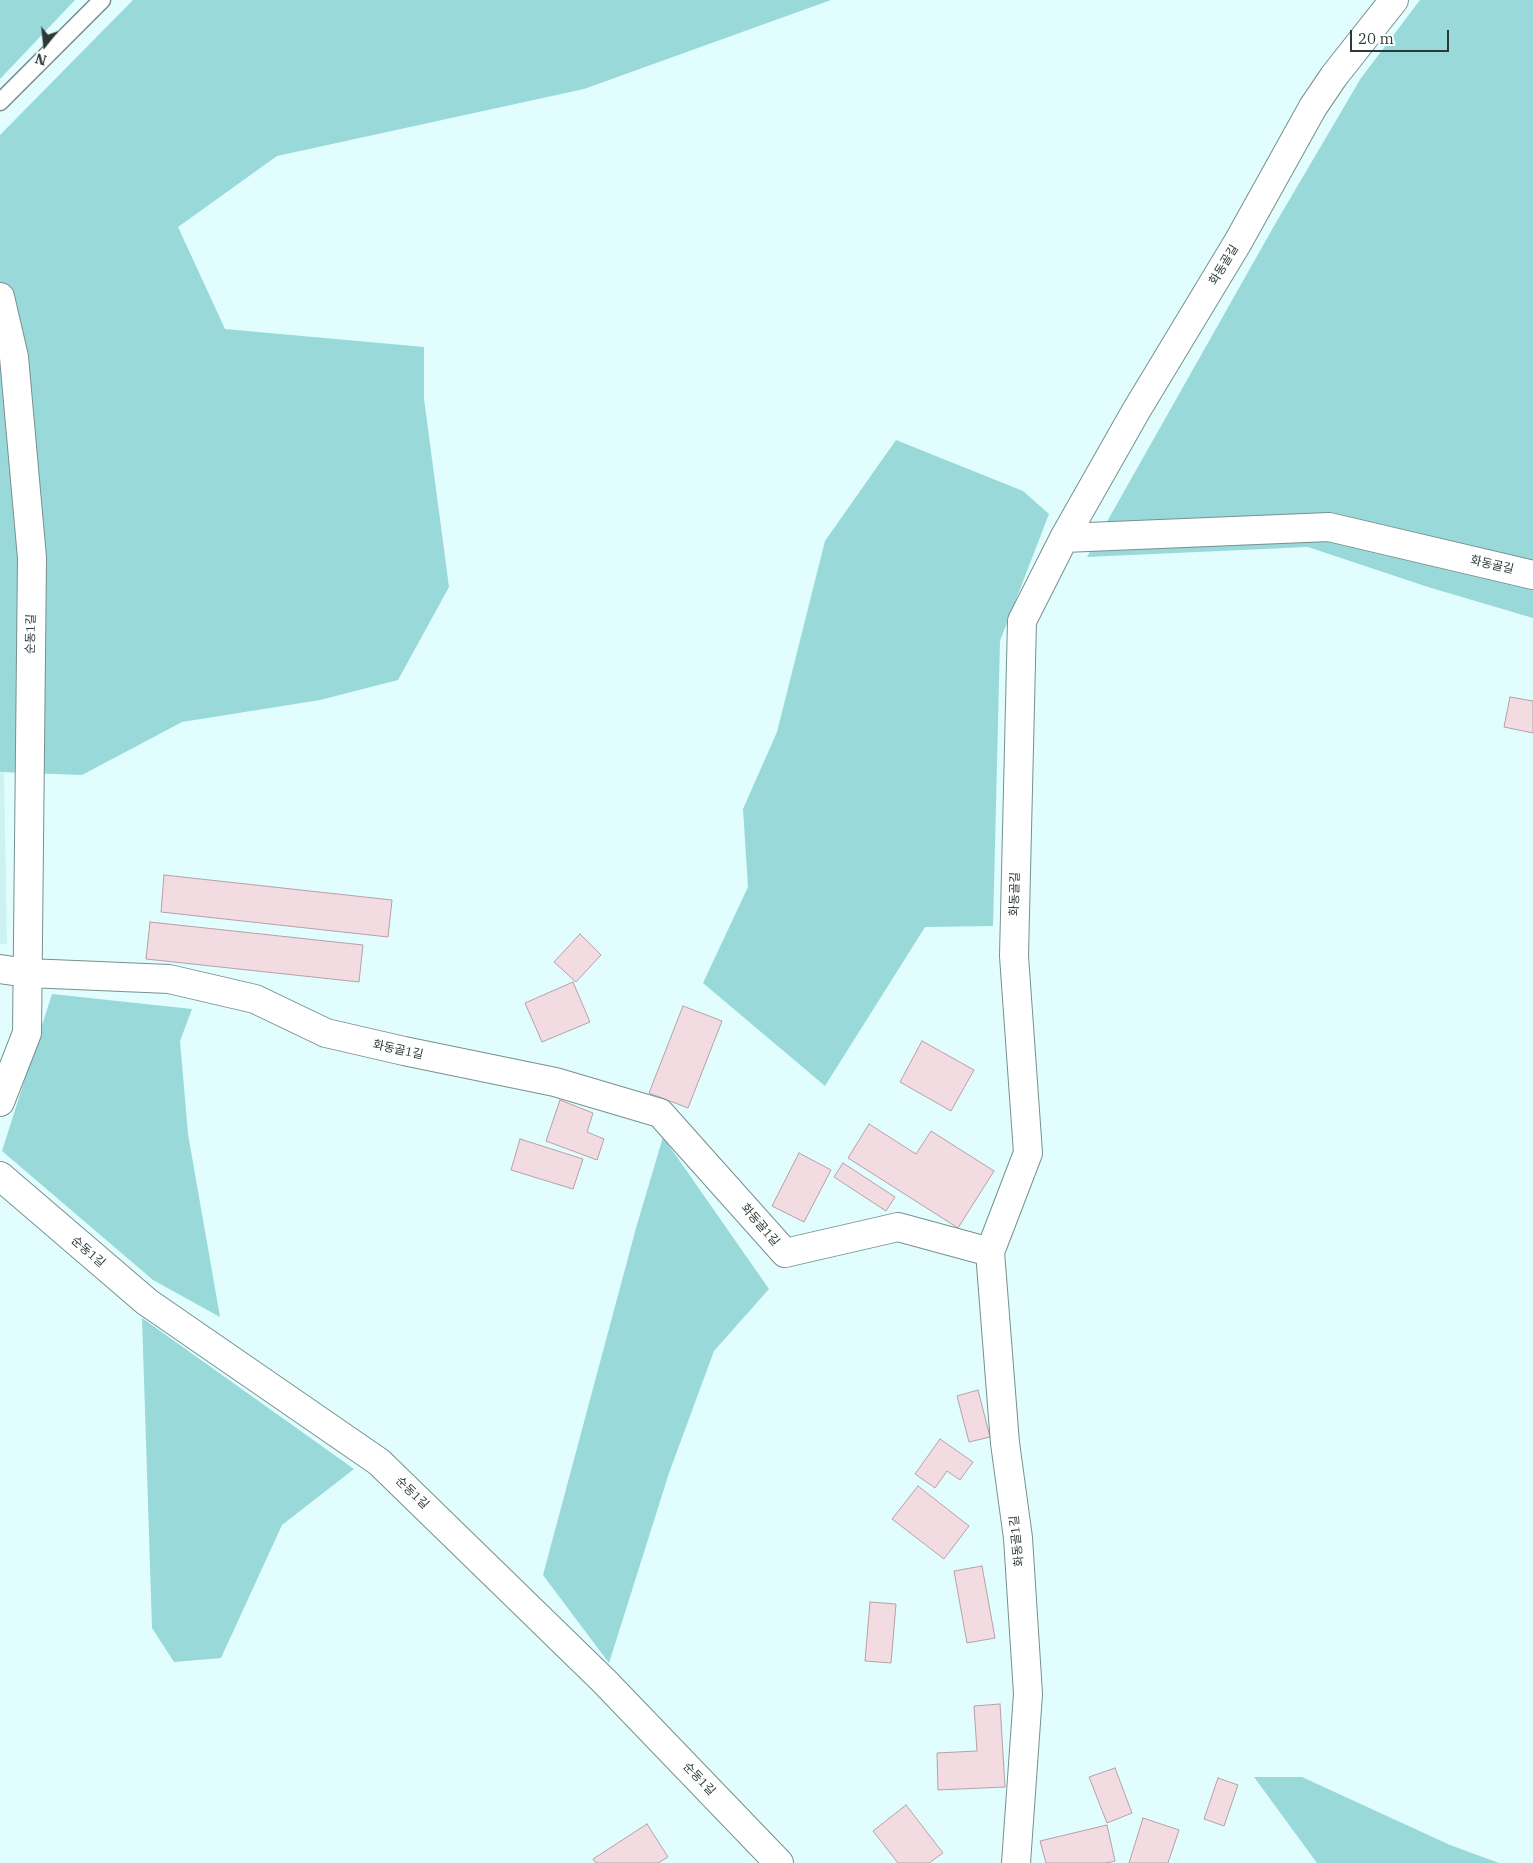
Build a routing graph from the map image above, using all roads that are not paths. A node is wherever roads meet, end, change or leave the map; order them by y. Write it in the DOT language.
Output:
graph roads {
  1 [pos="102,0"];
  2 [pos="1394,0"];
  3 [pos="0,102"];
  4 [pos="0,297"];
  5 [pos="1064,538"];
  6 [pos="1533,575"];
  7 [pos="0,969"];
  8 [pos="28,973"];
  9 [pos="0,1102"];
  10 [pos="0,1176"];
  11 [pos="990,1252"];
  12 [pos="779,1863"];
  13 [pos="1016,1863"];
  1 -- 3 [label="lane"];
  2 -- 5 [label="street, 화동골길"];
  4 -- 8 [label="street, 순동1길"];
  5 -- 6 [label="street, 화동골길"];
  5 -- 11 [label="street, 화동골길"];
  7 -- 8 [label="street"];
  8 -- 9 [label="street, 순동1길"];
  8 -- 11 [label="street, 화동골1길"];
  10 -- 12 [label="street, 순동1길"];
  11 -- 13 [label="street, 화동골1길"];
}
